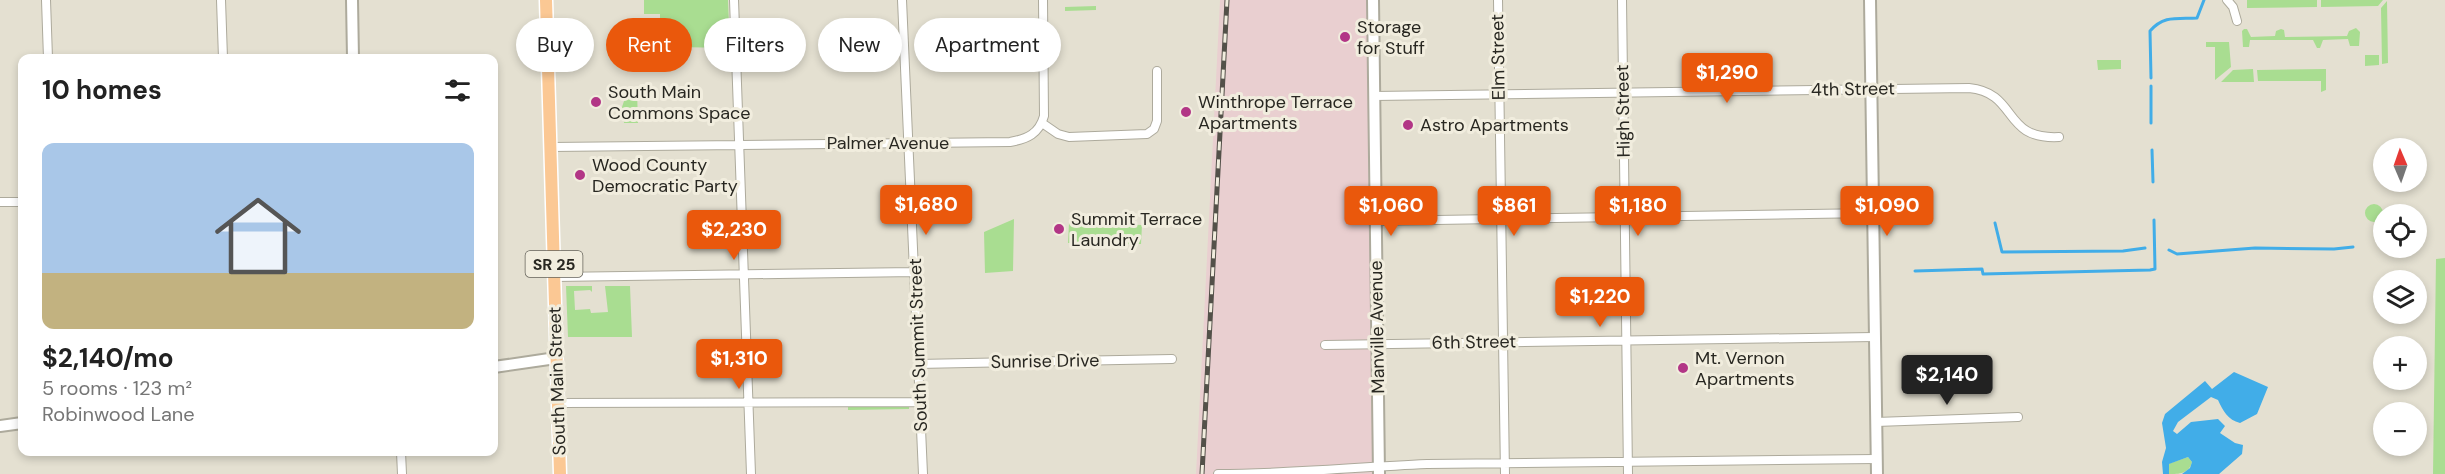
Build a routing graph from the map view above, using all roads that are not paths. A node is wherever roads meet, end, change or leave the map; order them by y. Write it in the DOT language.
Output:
graph roads {
  1 [pos="46,0"];
  2 [pos="221,0"];
  3 [pos="352,0"];
  4 [pos="546,0"];
  5 [pos="734,0"];
  6 [pos="902,0"];
  7 [pos="1043,0"];
  8 [pos="1373,0"];
  9 [pos="1498,0"];
  10 [pos="1622,0"];
  11 [pos="1869,0"];
  12 [pos="2227,0"];
  13 [pos="2236,21"];
  14 [pos="48,54"];
  15 [pos="223,54"];
  16 [pos="353,54"];
  17 [pos="1157,71"];
  18 [pos="1871,89"];
  19 [pos="1623,93"];
  20 [pos="1499,94"];
  21 [pos="1374,96"];
  22 [pos="1042,123"];
  23 [pos="2059,137"];
  24 [pos="908,144"];
  25 [pos="739,145"];
  26 [pos="551,147"];
  27 [pos="0,202"];
  28 [pos="18,202"];
  29 [pos="1873,213"];
  30 [pos="1624,216"];
  31 [pos="1501,219"];
  32 [pos="1376,222"];
  33 [pos="915,272"];
  34 [pos="744,274"];
  35 [pos="555,278"];
  36 [pos="1874,337"];
  37 [pos="1626,340"];
  38 [pos="1503,342"];
  39 [pos="1378,344"];
  40 [pos="1325,345"];
  41 [pos="556,358"];
  42 [pos="1172,358"];
  43 [pos="918,364"];
  44 [pos="498,366"];
  45 [pos="749,402"];
  46 [pos="920,402"];
  47 [pos="558,403"];
  48 [pos="2018,417"];
  49 [pos="1876,422"];
  50 [pos="18,424"];
  51 [pos="0,426"];
  52 [pos="401,456"];
  53 [pos="1876,459"];
  54 [pos="1628,462"];
  55 [pos="1504,464"];
  56 [pos="1379,470"];
  57 [pos="402,474"];
  58 [pos="560,474"];
  59 [pos="751,474"];
  60 [pos="923,474"];
  61 [pos="1218,474"];
  62 [pos="1505,474"];
  63 [pos="1628,474"];
  64 [pos="1877,474"];
  1 -- 14 [label="street"];
  2 -- 15 [label="street"];
  3 -- 16 [label="street"];
  4 -- 26 [label="main road, South Main Street / SR 25"];
  5 -- 25 [label="street"];
  6 -- 24 [label="street, South Summit Street"];
  7 -- 22 [label="street"];
  8 -- 21 [label="street, Manville Avenue"];
  9 -- 20 [label="street, Elm Street"];
  10 -- 19 [label="street, High Street"];
  11 -- 18 [label="street"];
  12 -- 13 [label="street"];
  17 -- 22 [label="street"];
  18 -- 19 [label="street, 4th Street"];
  18 -- 23 [label="street, 4th Street"];
  18 -- 29 [label="street"];
  19 -- 20 [label="street, 4th Street"];
  19 -- 30 [label="street, High Street"];
  20 -- 21 [label="street, 4th Street"];
  20 -- 31 [label="street, Elm Street"];
  21 -- 32 [label="street, Manville Avenue"];
  22 -- 24 [label="street, Palmer Avenue"];
  24 -- 25 [label="street, Palmer Avenue"];
  24 -- 33 [label="street, South Summit Street"];
  25 -- 26 [label="street, Palmer Avenue"];
  25 -- 34 [label="street"];
  26 -- 35 [label="main road, South Main Street / SR 25"];
  27 -- 28 [label="street"];
  29 -- 30 [label="street"];
  29 -- 36 [label="street"];
  30 -- 31 [label="street"];
  30 -- 37 [label="street, High Street"];
  31 -- 32 [label="street"];
  31 -- 38 [label="street, Elm Street"];
  32 -- 39 [label="street, Manville Avenue"];
  33 -- 34 [label="street"];
  33 -- 43 [label="street, South Summit Street"];
  34 -- 35 [label="street"];
  34 -- 45 [label="street"];
  35 -- 41 [label="main road, South Main Street / SR 25"];
  36 -- 37 [label="street, 6th Street"];
  36 -- 49 [label="street"];
  37 -- 38 [label="street, 6th Street"];
  37 -- 54 [label="street, High Street"];
  38 -- 39 [label="street, 6th Street"];
  38 -- 55 [label="street, Elm Street"];
  39 -- 40 [label="street, 6th Street"];
  39 -- 56 [label="street, Manville Avenue"];
  41 -- 44 [label="street"];
  41 -- 47 [label="main road, South Main Street / SR 25"];
  42 -- 43 [label="street, Sunrise Drive"];
  43 -- 46 [label="street, South Summit Street"];
  45 -- 46 [label="street"];
  45 -- 47 [label="street"];
  45 -- 59 [label="street"];
  46 -- 60 [label="street, South Summit Street"];
  47 -- 58 [label="main road, South Main Street / SR 25"];
  48 -- 49 [label="street"];
  49 -- 53 [label="street"];
  50 -- 51 [label="street"];
  52 -- 57 [label="street"];
  53 -- 54 [label="street"];
  53 -- 64 [label="street"];
  54 -- 55 [label="street"];
  54 -- 63 [label="street, High Street"];
  55 -- 56 [label="street"];
  55 -- 62 [label="street, Elm Street"];
  56 -- 61 [label="street"];
}
